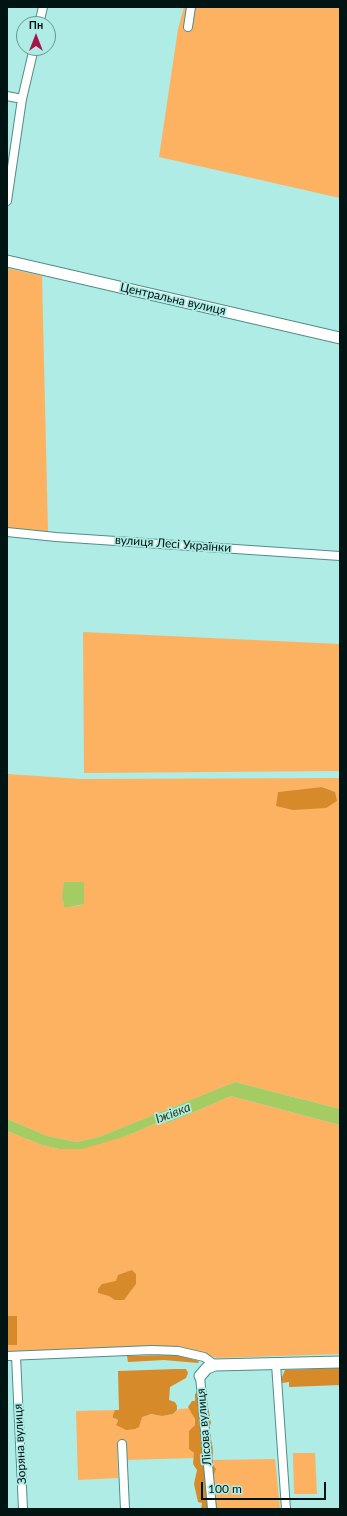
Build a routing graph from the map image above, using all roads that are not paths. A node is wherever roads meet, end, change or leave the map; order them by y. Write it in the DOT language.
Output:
graph roads {
  1 [pos="191,7"];
  2 [pos="188,27"];
  3 [pos="32,56"];
  4 [pos="7,96"];
  5 [pos="22,98"];
  6 [pos="7,201"];
  7 [pos="7,261"];
  8 [pos="340,338"];
  9 [pos="7,532"];
  10 [pos="340,556"];
  11 [pos="7,1356"];
  12 [pos="16,1356"];
  13 [pos="340,1362"];
  14 [pos="276,1364"];
  15 [pos="215,1365"];
  16 [pos="200,1376"];
  17 [pos="122,1444"];
  18 [pos="23,1509"];
  19 [pos="125,1509"];
  20 [pos="212,1509"];
  21 [pos="286,1509"];
  1 -- 2 [label="street"];
  3 -- 5 [label="street"];
  4 -- 5 [label="street"];
  5 -- 6 [label="street"];
  7 -- 8 [label="street, Центральна вулиця"];
  9 -- 10 [label="street, вулиця Лесі Українки"];
  11 -- 12 [label="street"];
  12 -- 15 [label="street"];
  12 -- 18 [label="street, Зоряна вулиця"];
  13 -- 14 [label="street"];
  14 -- 15 [label="street"];
  14 -- 21 [label="street"];
  15 -- 16 [label="street, Лісова вулиця"];
  16 -- 20 [label="street, Лісова вулиця"];
  17 -- 19 [label="street"];
}
